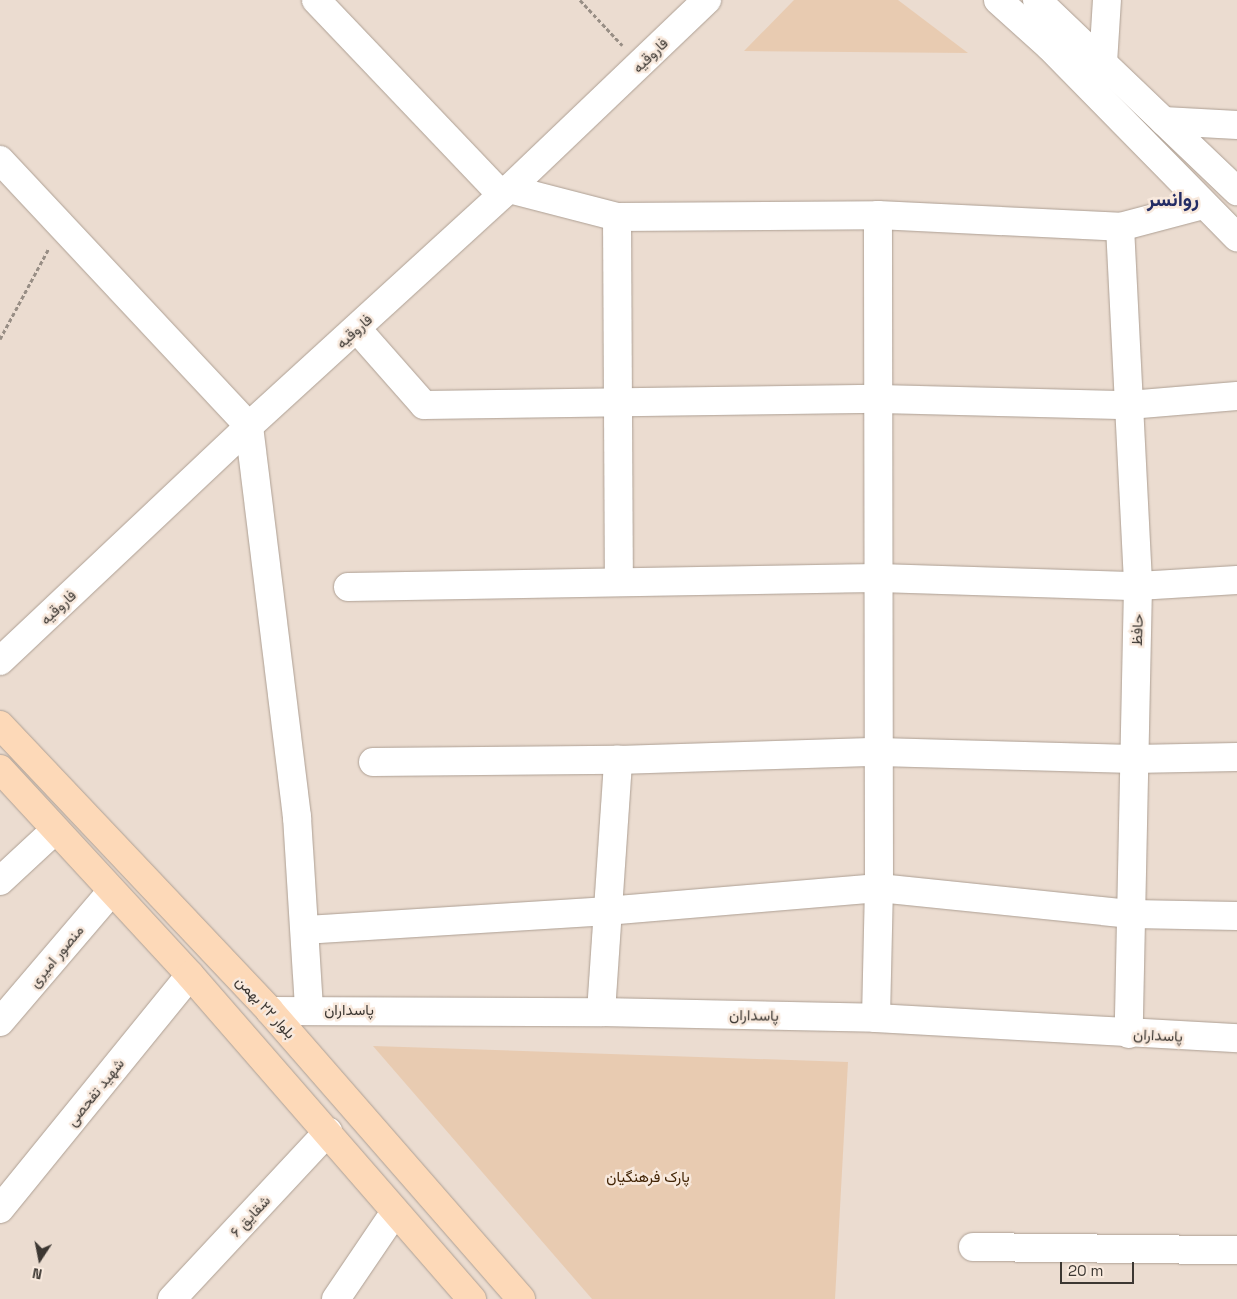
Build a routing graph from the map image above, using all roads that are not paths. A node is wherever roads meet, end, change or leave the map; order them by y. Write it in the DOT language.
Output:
graph roads {
  1 [pos="316,0"];
  2 [pos="707,0"];
  3 [pos="998,0"];
  4 [pos="1037,0"];
  5 [pos="1108,0"];
  6 [pos="1103,63"];
  7 [pos="1164,121"];
  8 [pos="1237,125"];
  9 [pos="0,160"];
  10 [pos="1237,191"];
  11 [pos="506,192"];
  12 [pos="1203,205"];
  13 [pos="878,215"];
  14 [pos="617,217"];
  15 [pos="1120,227"];
  16 [pos="1237,237"];
  17 [pos="357,329"];
  18 [pos="1237,396"];
  19 [pos="878,399"];
  20 [pos="619,402"];
  21 [pos="1129,405"];
  22 [pos="249,426"];
  23 [pos="879,578"];
  24 [pos="1237,580"];
  25 [pos="619,582"];
  26 [pos="1138,586"];
  27 [pos="348,587"];
  28 [pos="0,661"];
  29 [pos="0,725"];
  30 [pos="879,752"];
  31 [pos="1237,757"];
  32 [pos="1133,759"];
  33 [pos="618,760"];
  34 [pos="373,762"];
  35 [pos="0,769"];
  36 [pos="54,830"];
  37 [pos="0,881"];
  38 [pos="879,888"];
  39 [pos="112,891"];
  40 [pos="606,911"];
  41 [pos="1132,914"];
  42 [pos="1237,916"];
  43 [pos="305,930"];
  44 [pos="190,975"];
  45 [pos="308,1010"];
  46 [pos="270,1011"];
  47 [pos="601,1012"];
  48 [pos="876,1018"];
  49 [pos="0,1022"];
  50 [pos="1128,1034"];
  51 [pos="1237,1038"];
  52 [pos="328,1132"];
  53 [pos="0,1209"];
  54 [pos="395,1212"];
  55 [pos="973,1247"];
  56 [pos="1237,1250"];
  57 [pos="172,1299"];
  58 [pos="336,1299"];
  59 [pos="472,1299"];
  60 [pos="521,1299"];
  1 -- 11 [label="street"];
  2 -- 11 [label="street, فاروقیه"];
  3 -- 12 [label="street"];
  4 -- 6 [label="street"];
  5 -- 6 [label="street"];
  6 -- 7 [label="street"];
  7 -- 8 [label="street"];
  7 -- 10 [label="street"];
  9 -- 22 [label="street"];
  11 -- 14 [label="street"];
  11 -- 17 [label="street, فاروقیه"];
  12 -- 15 [label="street"];
  12 -- 16 [label="street"];
  13 -- 14 [label="street"];
  13 -- 15 [label="street"];
  13 -- 19 [label="street"];
  14 -- 20 [label="street"];
  15 -- 21 [label="street, حافظ"];
  17 -- 20 [label="street"];
  17 -- 22 [label="street, فاروقیه"];
  18 -- 21 [label="street"];
  19 -- 20 [label="street"];
  19 -- 21 [label="street"];
  19 -- 23 [label="street"];
  20 -- 25 [label="street"];
  21 -- 26 [label="street, حافظ"];
  22 -- 28 [label="street, فاروقیه"];
  22 -- 43 [label="street"];
  23 -- 25 [label="street"];
  23 -- 26 [label="street"];
  23 -- 30 [label="street"];
  24 -- 26 [label="street"];
  25 -- 27 [label="street"];
  26 -- 32 [label="street, حافظ"];
  29 -- 46 [label="main road, بلوار ۲۲ بهمن"];
  30 -- 32 [label="street"];
  30 -- 33 [label="street"];
  30 -- 38 [label="street"];
  31 -- 32 [label="street"];
  32 -- 41 [label="street, حافظ"];
  33 -- 34 [label="street"];
  33 -- 40 [label="street"];
  35 -- 36 [label="main road"];
  36 -- 37 [label="street"];
  36 -- 39 [label="main road"];
  38 -- 40 [label="street"];
  38 -- 41 [label="street"];
  38 -- 48 [label="street"];
  39 -- 44 [label="main road"];
  39 -- 49 [label="street, منصور امیری"];
  40 -- 43 [label="street"];
  40 -- 47 [label="street"];
  41 -- 42 [label="street"];
  41 -- 50 [label="street, حافظ"];
  43 -- 45 [label="street"];
  44 -- 52 [label="main road"];
  44 -- 53 [label="street, شهید تفحصی"];
  45 -- 46 [label="street, پاسداران"];
  45 -- 47 [label="street, پاسداران"];
  46 -- 60 [label="main road, بلوار ۲۲ بهمن"];
  47 -- 48 [label="street, پاسداران"];
  48 -- 50 [label="street, پاسداران"];
  50 -- 51 [label="street, پاسداران"];
  52 -- 54 [label="main road"];
  52 -- 57 [label="street, شقایق ۶"];
  54 -- 58 [label="street"];
  54 -- 59 [label="main road"];
  55 -- 56 [label="street"];
}
